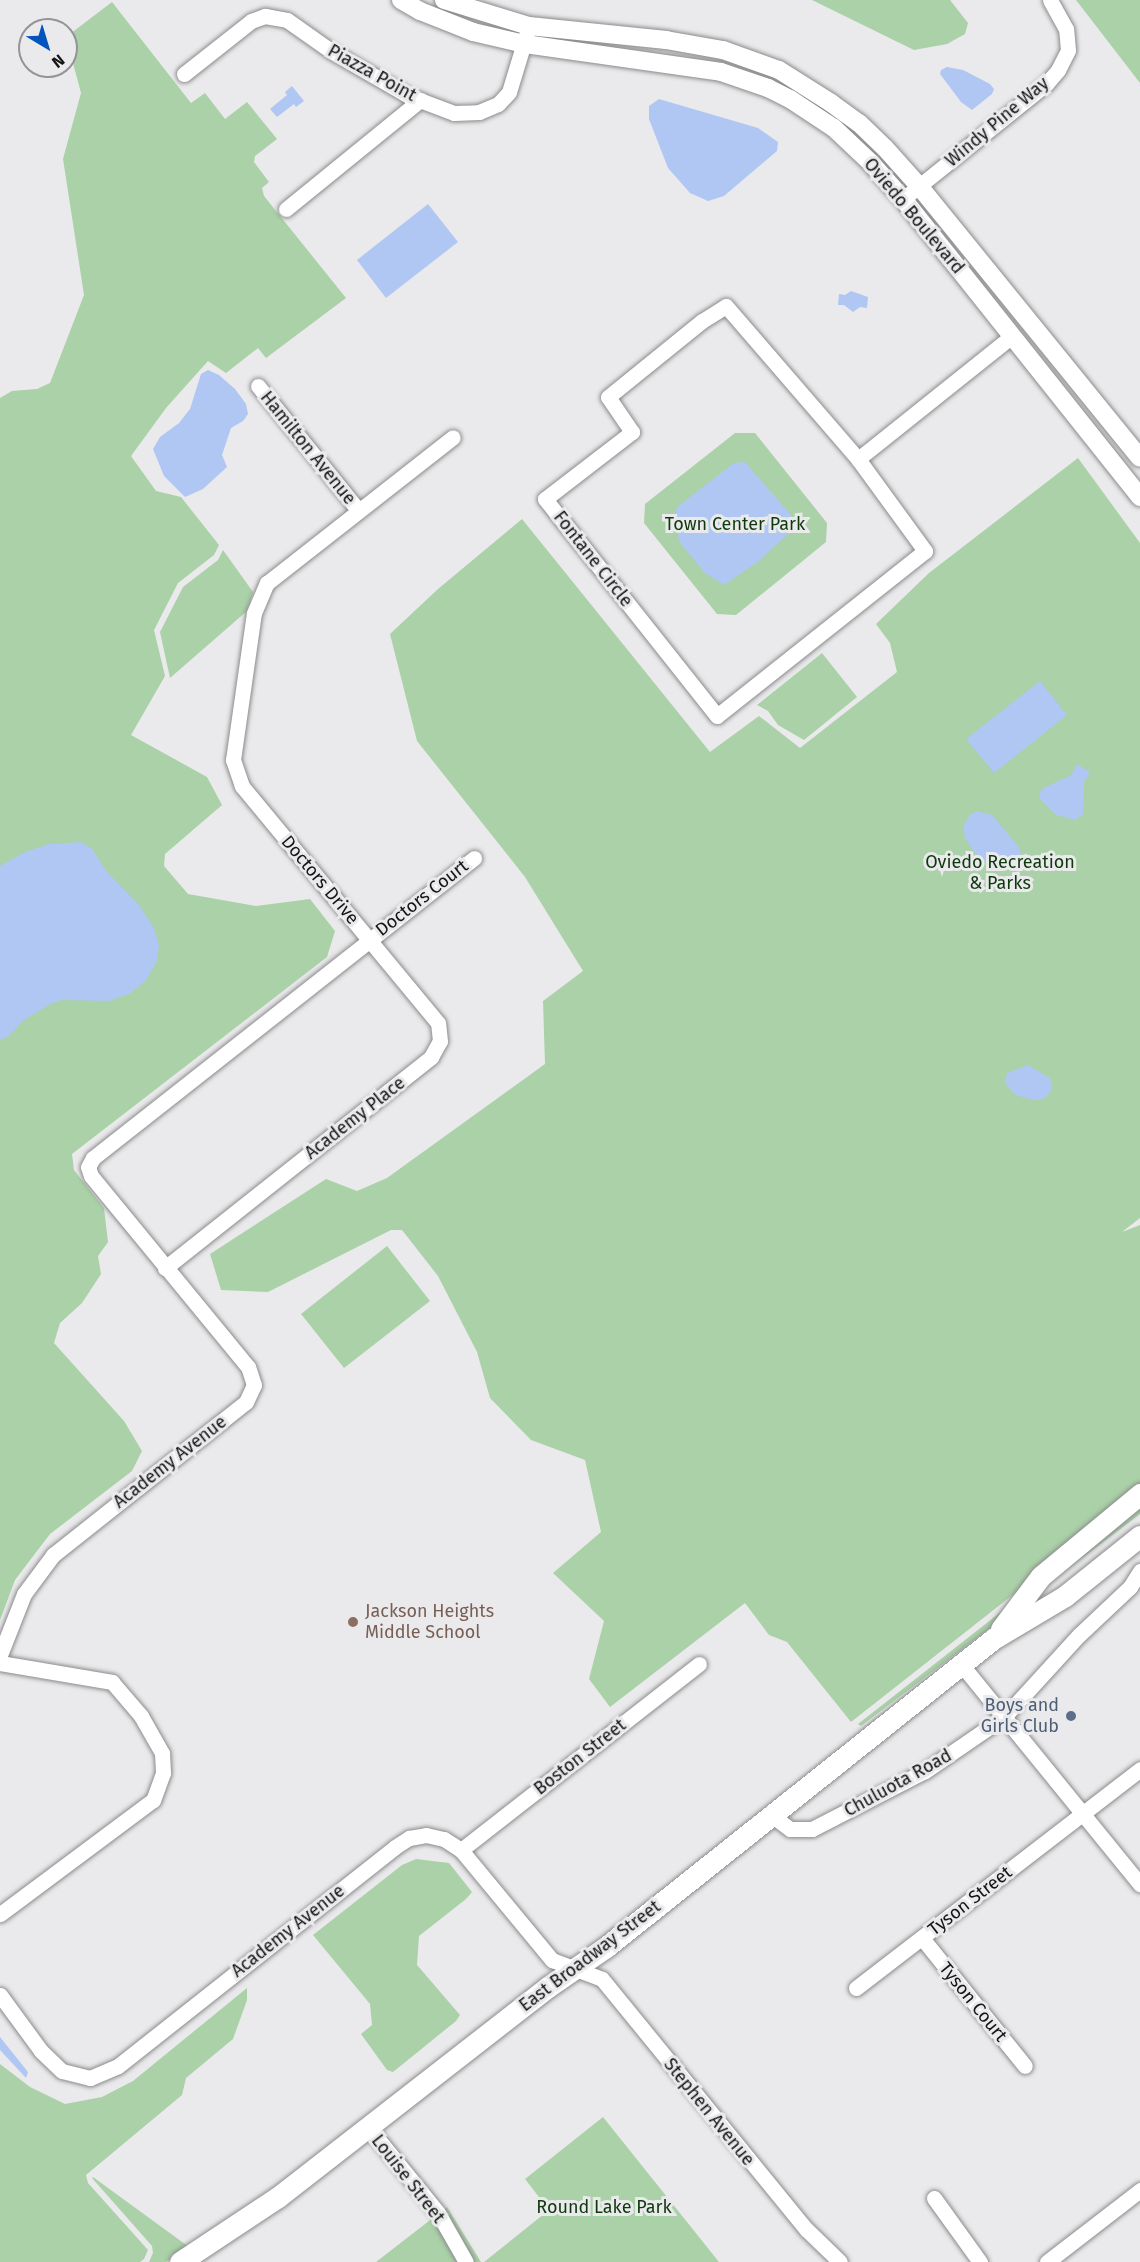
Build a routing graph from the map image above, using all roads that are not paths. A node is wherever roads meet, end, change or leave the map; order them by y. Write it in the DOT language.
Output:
graph roads {
  1 [pos="401,0"];
  2 [pos="444,0"];
  3 [pos="1050,0"];
  4 [pos="529,26"];
  5 [pos="525,44"];
  6 [pos="184,74"];
  7 [pos="420,100"];
  8 [pos="919,186"];
  9 [pos="903,199"];
  10 [pos="286,209"];
  11 [pos="1006,294"];
  12 [pos="1011,337"];
  13 [pos="258,386"];
  14 [pos="453,437"];
  15 [pos="858,459"];
  16 [pos="1140,459"];
  17 [pos="1140,497"];
  18 [pos="358,510"];
  19 [pos="474,858"];
  20 [pos="369,939"];
  21 [pos="165,1268"];
  22 [pos="1140,1494"];
  23 [pos="1140,1536"];
  24 [pos="1140,1571"];
  25 [pos="993,1639"];
  26 [pos="0,1655"];
  27 [pos="0,1663"];
  28 [pos="699,1664"];
  29 [pos="961,1664"];
  30 [pos="1004,1717"];
  31 [pos="1140,1769"];
  32 [pos="1084,1813"];
  33 [pos="770,1814"];
  34 [pos="461,1850"];
  35 [pos="1140,1884"];
  36 [pos="0,1914"];
  37 [pos="922,1938"];
  38 [pos="575,1968"];
  39 [pos="856,1988"];
  40 [pos="0,1995"];
  41 [pos="1025,2066"];
  42 [pos="369,2128"];
  43 [pos="1140,2190"];
  44 [pos="934,2198"];
  45 [pos="180,2262"];
  46 [pos="466,2262"];
  47 [pos="840,2262"];
  48 [pos="980,2262"];
  49 [pos="1047,2262"];
  1 -- 5 [label="street, Oviedo Boulevard"];
  2 -- 4 [label="street, Oviedo Boulevard"];
  3 -- 8 [label="street, Windy Pine Way"];
  4 -- 5 [label="street, Piazza Point"];
  4 -- 8 [label="street, Oviedo Boulevard"];
  5 -- 7 [label="street, Piazza Point"];
  5 -- 9 [label="street, Oviedo Boulevard"];
  6 -- 7 [label="street, Piazza Point"];
  7 -- 10 [label="street"];
  8 -- 9 [label="street, Windy Pine Way"];
  8 -- 11 [label="street, Oviedo Boulevard"];
  9 -- 12 [label="street, Oviedo Boulevard"];
  11 -- 12 [label="street"];
  11 -- 16 [label="street, Oviedo Boulevard"];
  12 -- 15 [label="street"];
  12 -- 17 [label="street, Oviedo Boulevard"];
  13 -- 18 [label="street, Hamilton Avenue"];
  14 -- 18 [label="street, Doctors Drive"];
  15 -- 15 [label="street, Fontane Circle"];
  18 -- 20 [label="street, Doctors Drive"];
  19 -- 20 [label="street, Doctors Court"];
  20 -- 21 [label="street, Academy Place"];
  20 -- 21 [label="street, Doctors Drive"];
  21 -- 26 [label="street, Academy Avenue"];
  22 -- 25 [label="main road, East Broadway Street"];
  23 -- 25 [label="main road, East Broadway Street"];
  24 -- 30 [label="street, Chuluota Road"];
  25 -- 29 [label="main road, East Broadway Street"];
  27 -- 36 [label="street"];
  28 -- 34 [label="street, Boston Street"];
  29 -- 30 [label="street"];
  29 -- 33 [label="main road, East Broadway Street"];
  30 -- 32 [label="street"];
  30 -- 33 [label="street, Chuluota Road"];
  31 -- 32 [label="street, Tyson Street"];
  32 -- 35 [label="street"];
  32 -- 37 [label="street, Tyson Street"];
  33 -- 38 [label="main road, East Broadway Street"];
  34 -- 38 [label="street, Academy Avenue"];
  34 -- 40 [label="street, Academy Avenue"];
  37 -- 39 [label="street, Tyson Street"];
  37 -- 41 [label="street, Tyson Court"];
  38 -- 42 [label="main road, East Broadway Street"];
  38 -- 47 [label="street, Stephen Avenue"];
  42 -- 45 [label="main road, East Broadway Street"];
  42 -- 46 [label="street, Louise Street"];
  43 -- 49 [label="street"];
  44 -- 48 [label="street"];
}
